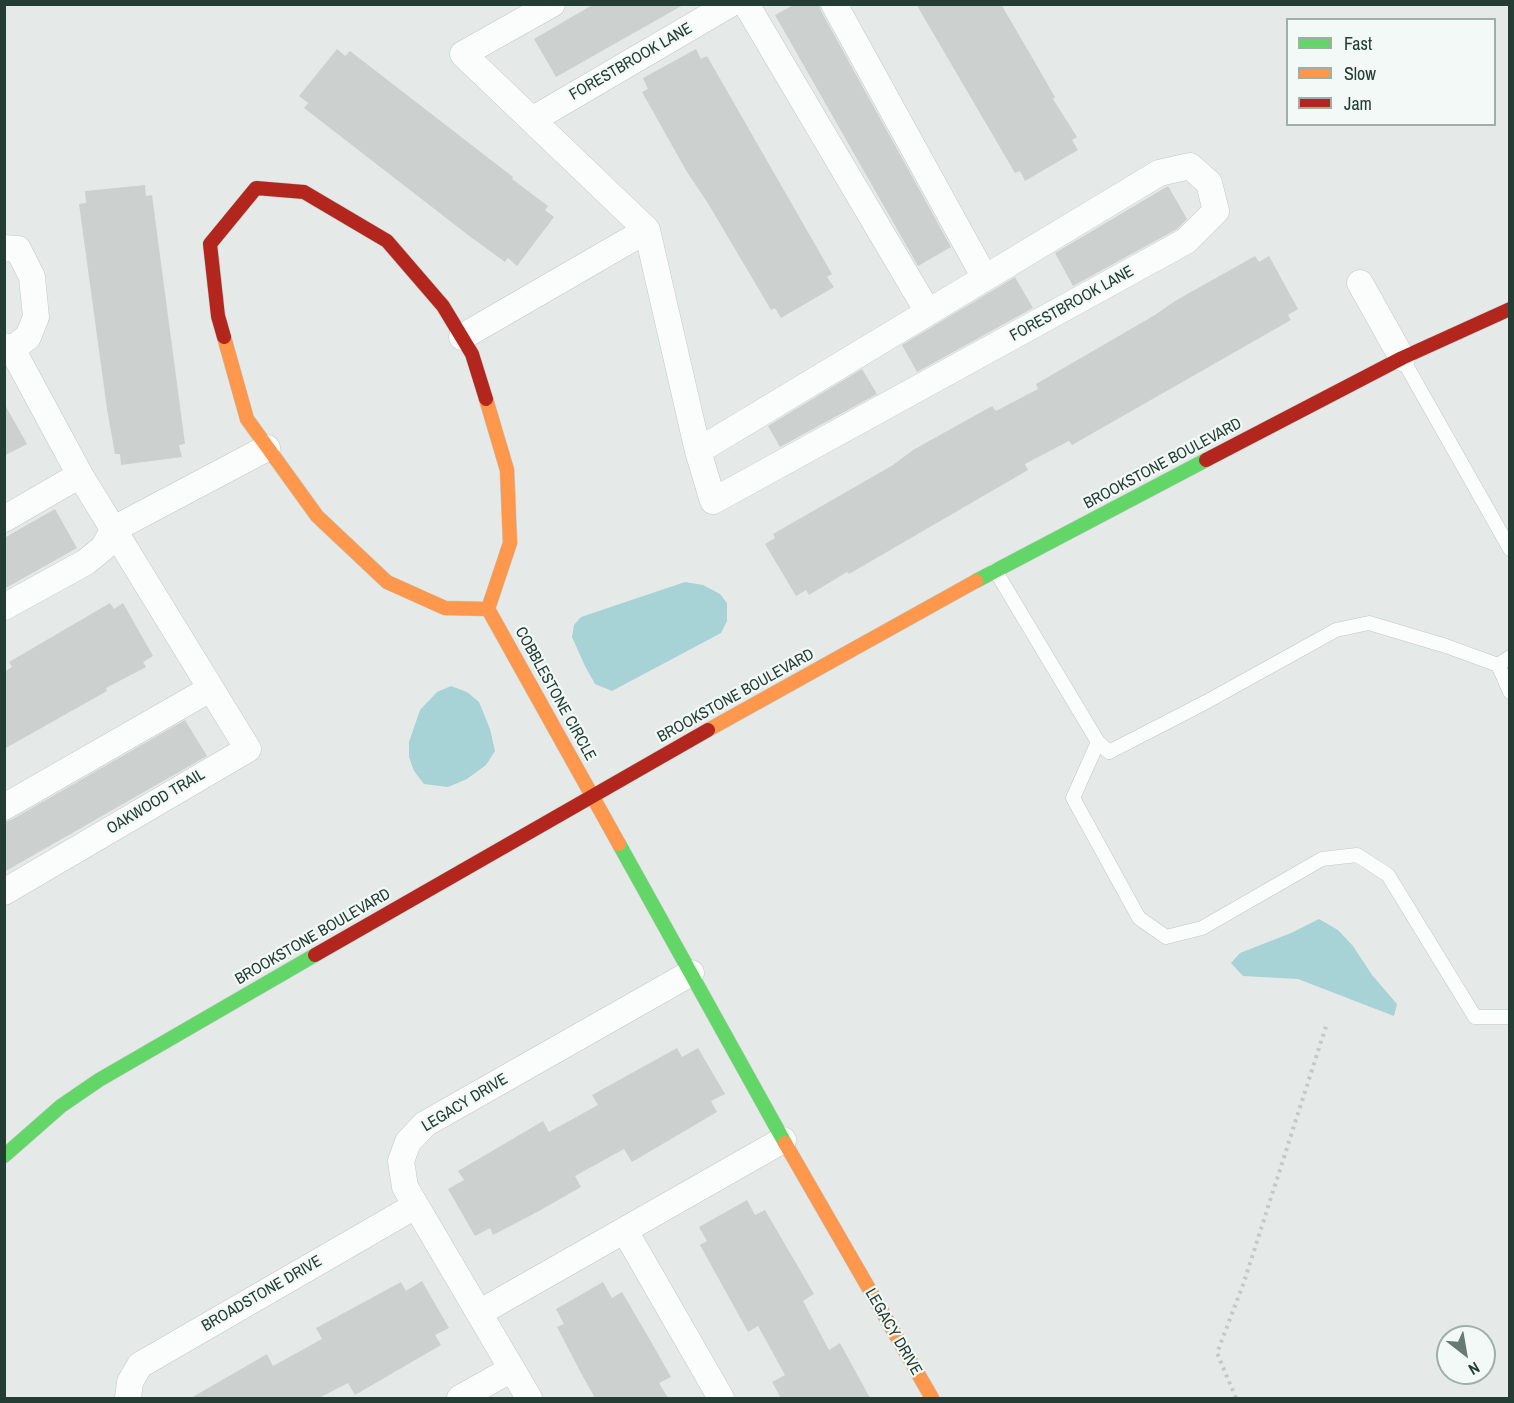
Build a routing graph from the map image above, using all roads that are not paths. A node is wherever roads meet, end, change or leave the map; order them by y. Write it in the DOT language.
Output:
graph roads {
  1 [pos="552,4"];
  2 [pos="730,4"];
  3 [pos="746,4"];
  4 [pos="834,4"];
  5 [pos="532,120"];
  6 [pos="647,230"];
  7 [pos="4,248"];
  8 [pos="985,278"];
  9 [pos="1360,283"];
  10 [pos="1509,309"];
  11 [pos="928,312"];
  12 [pos="462,337"];
  13 [pos="8,347"];
  14 [pos="1402,358"];
  15 [pos="267,448"];
  16 [pos="698,451"];
  17 [pos="80,475"];
  18 [pos="4,519"];
  19 [pos="114,529"];
  20 [pos="1509,549"];
  21 [pos="995,570"];
  22 [pos="4,607"];
  23 [pos="488,609"];
  24 [pos="1504,661"];
  25 [pos="210,689"];
  26 [pos="1509,692"];
  27 [pos="1098,742"];
  28 [pos="592,795"];
  29 [pos="4,807"];
  30 [pos="4,892"];
  31 [pos="691,973"];
  32 [pos="1509,1017"];
  33 [pos="783,1140"];
  34 [pos="4,1156"];
  35 [pos="415,1206"];
  36 [pos="625,1231"];
  37 [pos="479,1312"];
  38 [pos="512,1369"];
  39 [pos="128,1398"];
  40 [pos="460,1398"];
  41 [pos="529,1398"];
  42 [pos="721,1398"];
  43 [pos="932,1398"];
  1 -- 5 [label="street"];
  2 -- 5 [label="street, FORESTBROOK LANE"];
  3 -- 11 [label="street"];
  4 -- 8 [label="street"];
  5 -- 6 [label="street"];
  6 -- 12 [label="street"];
  6 -- 16 [label="street, FORESTBROOK LANE"];
  7 -- 13 [label="street, OAKWOOD TRAIL"];
  8 -- 11 [label="street, FORESTBROOK LANE"];
  8 -- 16 [label="street, FORESTBROOK LANE"];
  9 -- 14 [label="street"];
  10 -- 14 [label="street, BROOKSTONE BOULEVARD"];
  11 -- 16 [label="street, FORESTBROOK LANE"];
  12 -- 15 [label="street"];
  12 -- 23 [label="street"];
  13 -- 17 [label="street, OAKWOOD TRAIL"];
  14 -- 20 [label="lane"];
  14 -- 21 [label="street, BROOKSTONE BOULEVARD"];
  15 -- 19 [label="street"];
  15 -- 23 [label="street"];
  17 -- 18 [label="street"];
  17 -- 19 [label="street, OAKWOOD TRAIL"];
  19 -- 22 [label="street"];
  19 -- 25 [label="street, OAKWOOD TRAIL"];
  21 -- 27 [label="lane"];
  21 -- 28 [label="street, BROOKSTONE BOULEVARD"];
  23 -- 28 [label="street, COBBLESTONE CIRCLE"];
  24 -- 26 [label="lane"];
  24 -- 27 [label="lane"];
  25 -- 29 [label="street"];
  25 -- 30 [label="street, OAKWOOD TRAIL"];
  27 -- 32 [label="lane"];
  28 -- 31 [label="street, LEGACY DRIVE"];
  28 -- 34 [label="street, BROOKSTONE BOULEVARD"];
  31 -- 33 [label="street, LEGACY DRIVE"];
  31 -- 35 [label="street, LEGACY DRIVE"];
  33 -- 36 [label="street"];
  33 -- 43 [label="street, LEGACY DRIVE"];
  35 -- 37 [label="street, LEGACY DRIVE"];
  35 -- 39 [label="street, BROADSTONE DRIVE"];
  36 -- 37 [label="street"];
  36 -- 42 [label="street"];
  37 -- 38 [label="street, LEGACY DRIVE"];
  38 -- 40 [label="street"];
  38 -- 41 [label="street, LEGACY DRIVE"];
}
